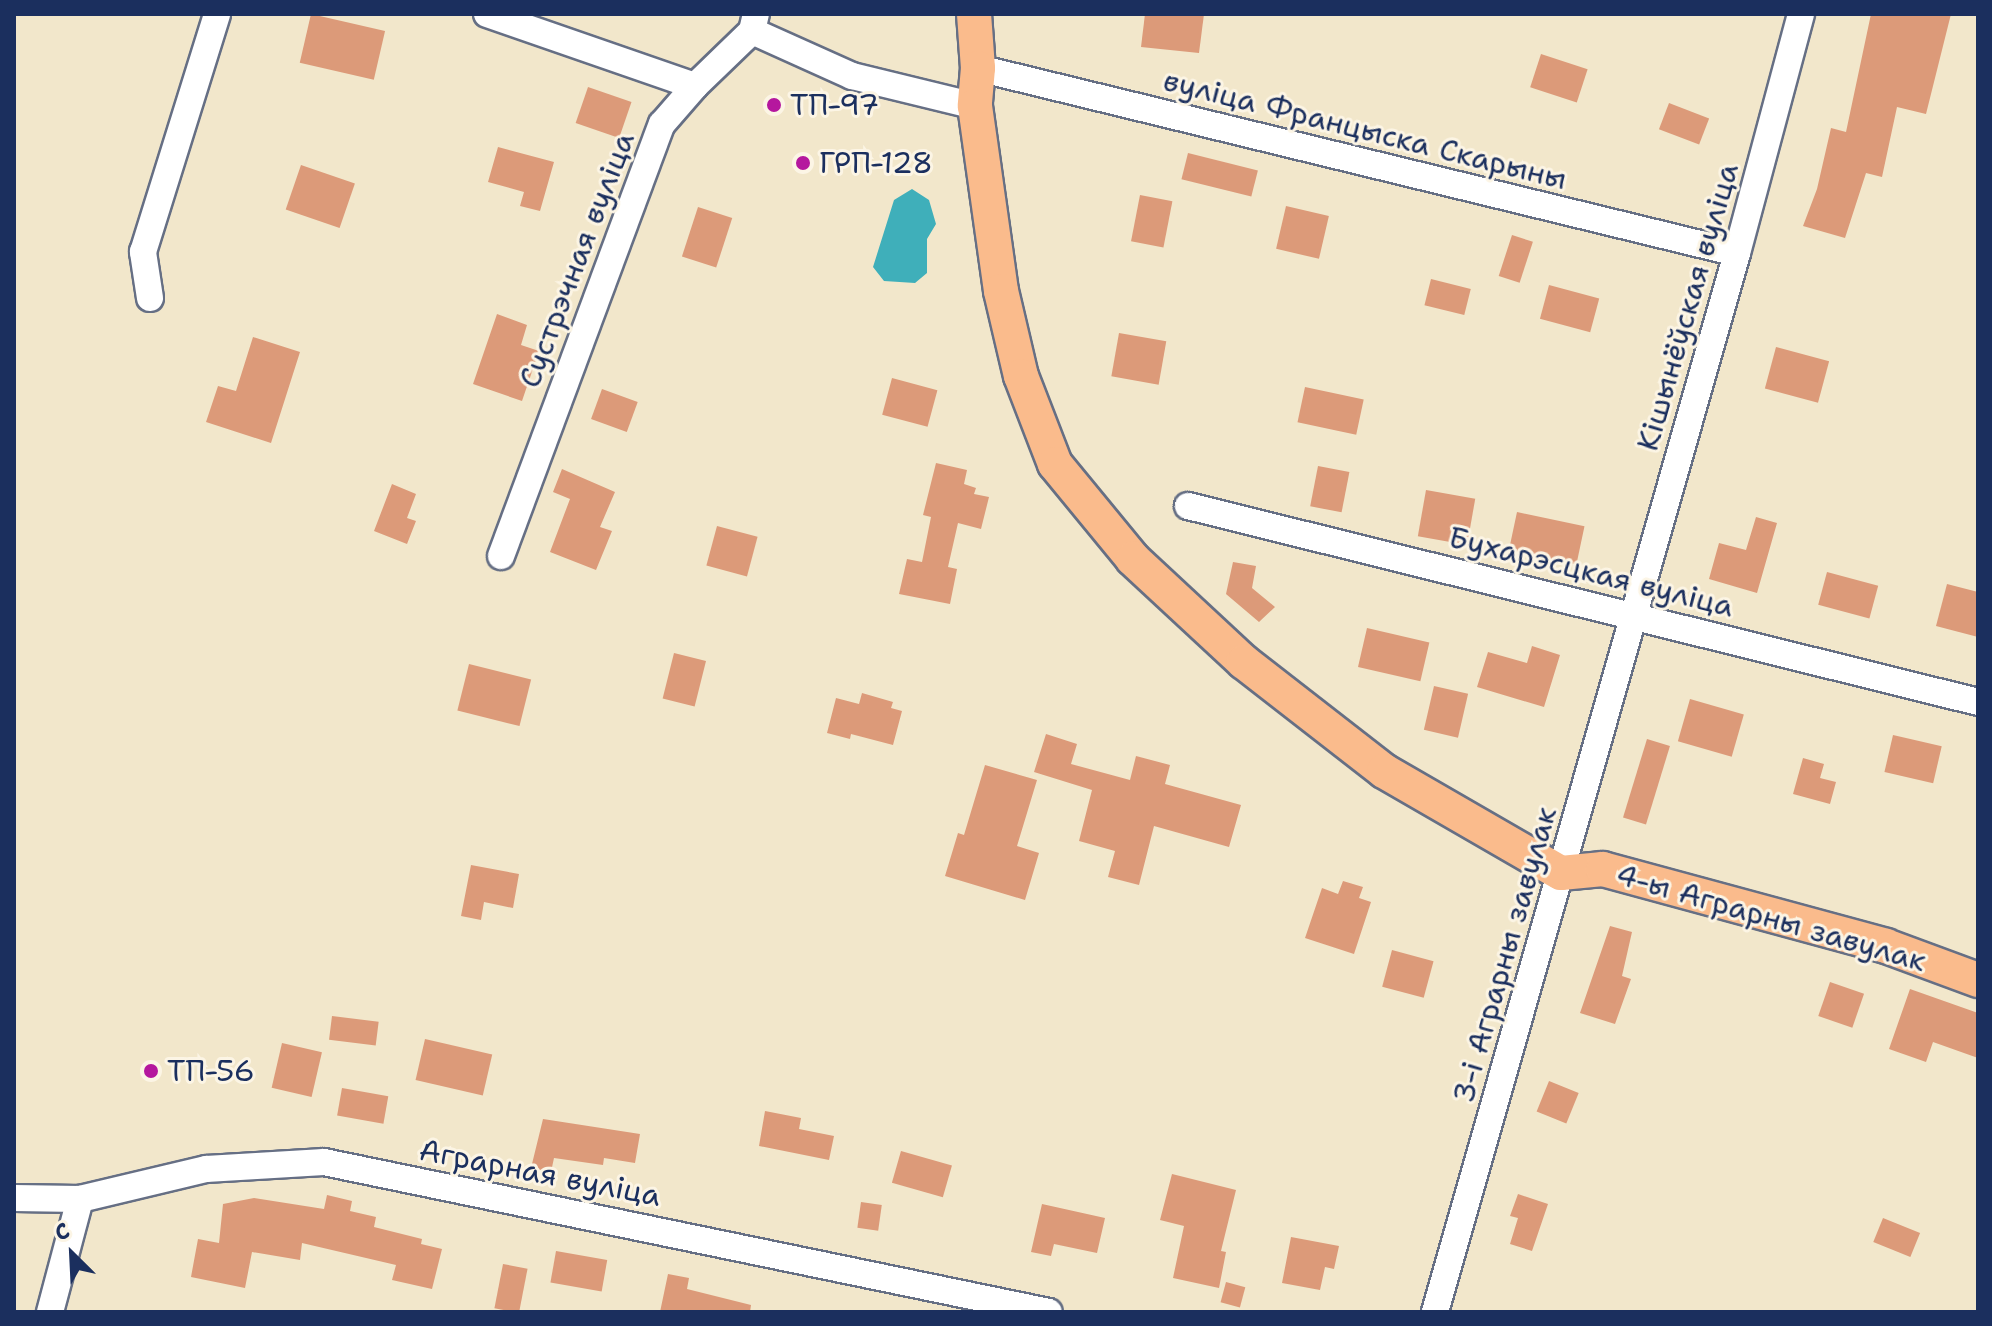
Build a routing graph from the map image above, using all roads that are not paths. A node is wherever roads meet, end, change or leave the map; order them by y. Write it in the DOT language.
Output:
graph roads {
  1 [pos="217,14"];
  2 [pos="487,14"];
  3 [pos="974,14"];
  4 [pos="1801,14"];
  5 [pos="754,22"];
  6 [pos="978,68"];
  7 [pos="695,86"];
  8 [pos="975,106"];
  9 [pos="1737,253"];
  10 [pos="150,298"];
  11 [pos="1188,506"];
  12 [pos="501,556"];
  13 [pos="1635,616"];
  14 [pos="1978,702"];
  15 [pos="1561,873"];
  16 [pos="1978,980"];
  17 [pos="14,1198"];
  18 [pos="80,1199"];
  19 [pos="50,1312"];
  20 [pos="1049,1312"];
  21 [pos="1435,1312"];
  1 -- 10 [label="street"];
  2 -- 7 [label="street"];
  3 -- 6 [label="main road"];
  4 -- 9 [label="street, Кішынёўская вуліца"];
  5 -- 7 [label="street, Сустрэчная вуліца"];
  5 -- 8 [label="street"];
  6 -- 8 [label="main road"];
  6 -- 9 [label="street, вуліца Францыска Скарыны"];
  7 -- 12 [label="street, Сустрэчная вуліца"];
  8 -- 15 [label="main road"];
  9 -- 13 [label="street, Кішынёўская вуліца"];
  11 -- 13 [label="street, Бухарэсцкая вуліца"];
  13 -- 14 [label="street, Бухарэсцкая вуліца"];
  13 -- 15 [label="street, 3-і Аграрны завулак"];
  15 -- 16 [label="main road, 4-ы Аграрны завулак"];
  15 -- 21 [label="street, 3-і Аграрны завулак"];
  17 -- 18 [label="street, Аграрная вуліца"];
  18 -- 19 [label="street"];
  18 -- 20 [label="street, Аграрная вуліца"];
}
